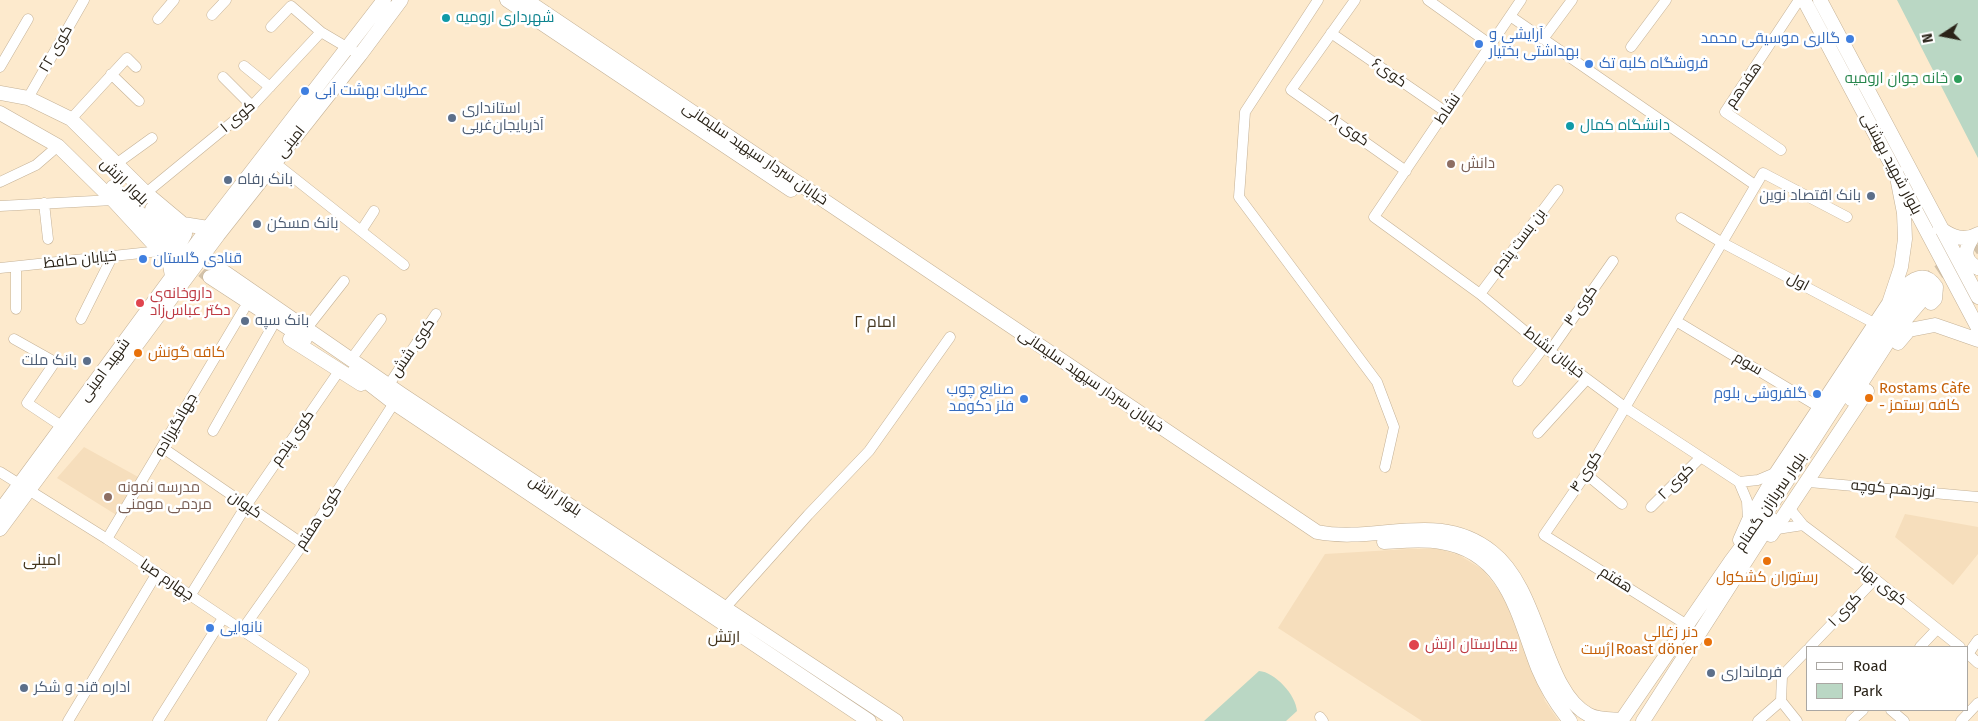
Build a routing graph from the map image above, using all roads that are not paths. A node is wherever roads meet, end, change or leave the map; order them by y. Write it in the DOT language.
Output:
graph roads {
  1 [pos="84,0"];
  2 [pos="174,0"];
  3 [pos="226,0"];
  4 [pos="384,0"];
  5 [pos="401,0"];
  6 [pos="507,0"];
  7 [pos="526,0"];
  8 [pos="1318,0"];
  9 [pos="1355,0"];
  10 [pos="1428,0"];
  11 [pos="1522,0"];
  12 [pos="1572,0"];
  13 [pos="1666,0"];
  14 [pos="1799,0"];
  15 [pos="1804,0"];
  16 [pos="1820,0"];
  17 [pos="212,15"];
  18 [pos="1510,16"];
  19 [pos="28,19"];
  20 [pos="158,19"];
  21 [pos="271,27"];
  22 [pos="321,32"];
  23 [pos="1332,33"];
  24 [pos="1543,39"];
  25 [pos="1491,45"];
  26 [pos="1631,46"];
  27 [pos="347,47"];
  28 [pos="360,55"];
  29 [pos="244,66"];
  30 [pos="0,67"];
  31 [pos="136,67"];
  32 [pos="112,74"];
  33 [pos="223,77"];
  34 [pos="270,88"];
  35 [pos="0,93"];
  36 [pos="28,98"];
  37 [pos="139,101"];
  38 [pos="252,106"];
  39 [pos="0,107"];
  40 [pos="1446,112"];
  41 [pos="0,113"];
  42 [pos="66,134"];
  43 [pos="152,138"];
  44 [pos="1781,150"];
  45 [pos="275,162"];
  46 [pos="116,164"];
  47 [pos="1406,171"];
  48 [pos="1896,172"];
  49 [pos="0,182"];
  50 [pos="1755,186"];
  51 [pos="1558,190"];
  52 [pos="146,192"];
  53 [pos="114,200"];
  54 [pos="44,203"];
  55 [pos="0,206"];
  56 [pos="374,211"];
  57 [pos="1374,217"];
  58 [pos="1848,217"];
  59 [pos="1681,218"];
  60 [pos="1940,228"];
  61 [pos="213,231"];
  62 [pos="361,231"];
  63 [pos="1975,236"];
  64 [pos="172,238"];
  65 [pos="48,239"];
  66 [pos="1721,242"];
  67 [pos="112,257"];
  68 [pos="1613,261"];
  69 [pos="404,265"];
  70 [pos="16,267"];
  71 [pos="0,268"];
  72 [pos="1978,268"];
  73 [pos="213,271"];
  74 [pos="1967,279"];
  75 [pos="177,280"];
  76 [pos="344,281"];
  77 [pos="1925,288"];
  78 [pos="1480,294"];
  79 [pos="1978,297"];
  80 [pos="1889,303"];
  81 [pos="16,309"];
  82 [pos="244,309"];
  83 [pos="436,314"];
  84 [pos="82,319"];
  85 [pos="381,319"];
  86 [pos="1676,321"];
  87 [pos="311,323"];
  88 [pos="1874,323"];
  89 [pos="272,327"];
  90 [pos="1978,328"];
  91 [pos="1909,330"];
  92 [pos="950,337"];
  93 [pos="14,339"];
  94 [pos="1978,340"];
  95 [pos="1547,349"];
  96 [pos="355,354"];
  97 [pos="339,371"];
  98 [pos="1587,379"];
  99 [pos="1518,381"];
  100 [pos="390,383"];
  101 [pos="397,399"];
  102 [pos="1819,407"];
  103 [pos="1626,408"];
  104 [pos="214,431"];
  105 [pos="1538,433"];
  106 [pos="62,434"];
  107 [pos="162,448"];
  108 [pos="1701,457"];
  109 [pos="1385,467"];
  110 [pos="0,472"];
  111 [pos="1777,472"];
  112 [pos="1586,474"];
  113 [pos="1740,482"];
  114 [pos="1809,482"];
  115 [pos="24,488"];
  116 [pos="1978,497"];
  117 [pos="1622,504"];
  118 [pos="246,506"];
  119 [pos="1651,507"];
  120 [pos="1790,509"];
  121 [pos="1,520"];
  122 [pos="1748,522"];
  123 [pos="1803,525"];
  124 [pos="1777,529"];
  125 [pos="1544,535"];
  126 [pos="107,540"];
  127 [pos="303,544"];
  128 [pos="1737,564"];
  129 [pos="157,573"];
  130 [pos="1876,579"];
  131 [pos="190,596"];
  132 [pos="725,608"];
  133 [pos="223,618"];
  134 [pos="717,621"];
  135 [pos="1687,625"];
  136 [pos="1937,629"];
  137 [pos="242,630"];
  138 [pos="1978,640"];
  139 [pos="1815,645"];
  140 [pos="1921,646"];
  141 [pos="1959,646"];
  142 [pos="1968,648"];
  143 [pos="1806,651"];
  144 [pos="1968,654"];
  145 [pos="1978,663"];
  146 [pos="1781,701"];
  147 [pos="1978,703"];
  148 [pos="1862,711"];
  149 [pos="1892,711"];
  150 [pos="1622,720"];
  151 [pos="68,721"];
  152 [pos="158,721"];
  153 [pos="272,721"];
  154 [pos="869,721"];
  155 [pos="896,721"];
  156 [pos="1570,721"];
  157 [pos="1643,721"];
  158 [pos="1758,721"];
  159 [pos="1797,721"];
  160 [pos="1851,721"];
  161 [pos="1904,721"];
  162 [pos="1961,721"];
  1 -- 36 [label="street, کوی ۲۲"];
  2 -- 20 [label="street"];
  3 -- 17 [label="street"];
  4 -- 27 [label="main road, امینی"];
  5 -- 28 [label="main road, امینی"];
  6 -- 156 [label="main road, خیابان سردار سپهبد سلیمانی"];
  7 -- 150 [label="main road, خیابان سردار سپهبد سلیمانی"];
  8 -- 109 [label="street"];
  9 -- 23 [label="street"];
  10 -- 25 [label="street"];
  11 -- 18 [label="street, نشاط"];
  12 -- 24 [label="street"];
  13 -- 26 [label="street"];
  14 -- 44 [label="street, هفدهم"];
  15 -- 48 [label="main road, بلوار شهید بهشتی"];
  16 -- 60 [label="main road, بلوار شهید بهشتی"];
  18 -- 24 [label="street"];
  18 -- 25 [label="street, نشاط"];
  19 -- 30 [label="street"];
  21 -- 22 [label="street"];
  22 -- 27 [label="street"];
  22 -- 34 [label="street, کوی ۱"];
  23 -- 40 [label="street, کوی۶"];
  23 -- 47 [label="street, کوی ۸"];
  24 -- 50 [label="street"];
  25 -- 40 [label="street, نشاط"];
  27 -- 28 [label="street"];
  27 -- 61 [label="main road, امینی"];
  28 -- 45 [label="main road, امینی"];
  29 -- 34 [label="street"];
  31 -- 32 [label="street"];
  32 -- 37 [label="street"];
  32 -- 42 [label="street"];
  33 -- 38 [label="street"];
  34 -- 38 [label="street, کوی ۱"];
  35 -- 36 [label="main road"];
  35 -- 42 [label="main road"];
  36 -- 42 [label="main road"];
  38 -- 52 [label="street, کوی ۱"];
  39 -- 42 [label="main road"];
  40 -- 47 [label="street, نشاط"];
  41 -- 42 [label="main road"];
  42 -- 46 [label="main road"];
  42 -- 49 [label="street"];
  42 -- 53 [label="main road"];
  42 -- 64 [label="main road, بلوار ارتش"];
  43 -- 46 [label="street"];
  45 -- 61 [label="main road, امینی"];
  45 -- 62 [label="street"];
  46 -- 52 [label="main road"];
  47 -- 57 [label="street, نشاط"];
  48 -- 74 [label="main road, بلوار شهید بهشتی"];
  48 -- 80 [label="main road"];
  50 -- 58 [label="street"];
  50 -- 66 [label="street, کوی ۴"];
  51 -- 78 [label="street, بن بست پنجم"];
  52 -- 64 [label="main road"];
  53 -- 54 [label="street"];
  53 -- 64 [label="main road"];
  54 -- 55 [label="street"];
  54 -- 65 [label="street"];
  56 -- 62 [label="street"];
  57 -- 78 [label="street, خیابان نشاط"];
  59 -- 66 [label="street, اول"];
  60 -- 63 [label="main road"];
  60 -- 74 [label="main road, بلوار شهید بهشتی"];
  61 -- 64 [label="main road"];
  61 -- 73 [label="main road"];
  61 -- 75 [label="main road, امینی"];
  62 -- 69 [label="street"];
  63 -- 72 [label="main road"];
  64 -- 67 [label="street, خیابان حافظ"];
  64 -- 75 [label="main road"];
  66 -- 86 [label="street, کوی ۴"];
  66 -- 88 [label="street, اول"];
  67 -- 70 [label="street, خیابان حافظ"];
  67 -- 84 [label="street"];
  68 -- 95 [label="street, کوی ۳"];
  70 -- 71 [label="street, خیابان حافظ"];
  70 -- 81 [label="street"];
  73 -- 75 [label="main road"];
  73 -- 82 [label="main road"];
  73 -- 87 [label="main road"];
  73 -- 101 [label="main road, بلوار ارتش"];
  74 -- 79 [label="main road, بلوار شهید بهشتی"];
  74 -- 90 [label="main road, بلوار شهید بهشتی"];
  75 -- 106 [label="main road, شهید امینی"];
  76 -- 87 [label="street"];
  77 -- 128 [label="main road, بلوار سربازان گمنام"];
  78 -- 95 [label="street, خیابان نشاط"];
  80 -- 88 [label="main road"];
  80 -- 91 [label="main road"];
  82 -- 89 [label="main road"];
  82 -- 107 [label="street, جهانگیرزاده"];
  83 -- 100 [label="street, کوی شش"];
  85 -- 96 [label="street"];
  86 -- 102 [label="street, سوم"];
  86 -- 103 [label="street, کوی ۴"];
  87 -- 96 [label="main road"];
  88 -- 102 [label="main road"];
  89 -- 97 [label="main road"];
  89 -- 104 [label="street"];
  91 -- 94 [label="main road"];
  91 -- 114 [label="main road"];
  92 -- 132 [label="street"];
  93 -- 106 [label="street"];
  95 -- 98 [label="street, خیابان نشاط"];
  95 -- 99 [label="street"];
  96 -- 100 [label="main road"];
  97 -- 101 [label="main road"];
  97 -- 118 [label="street, کوی پنجم"];
  98 -- 103 [label="street, خیابان نشاط"];
  98 -- 105 [label="street"];
  100 -- 101 [label="main road"];
  101 -- 127 [label="street, کوی هفتم"];
  101 -- 132 [label="main road, بلوار ارتش"];
  101 -- 134 [label="main road, بلوار ارتش"];
  102 -- 111 [label="main road"];
  103 -- 108 [label="street, خیابان نشاط"];
  103 -- 112 [label="street, کوی ۴"];
  106 -- 115 [label="main road, شهید امینی"];
  107 -- 118 [label="street, کیوان"];
  107 -- 126 [label="street, جهانگیرزاده"];
  108 -- 113 [label="street, خیابان نشاط"];
  108 -- 119 [label="street, کوی ۲"];
  110 -- 115 [label="street"];
  111 -- 113 [label="street"];
  111 -- 122 [label="main road"];
  112 -- 117 [label="street"];
  112 -- 125 [label="street, کوی ۴"];
  113 -- 122 [label="street"];
  114 -- 116 [label="street, نوزدهم کوچه"];
  114 -- 120 [label="main road"];
  115 -- 121 [label="main road, شهید امینی"];
  115 -- 126 [label="street, چهارم صبا"];
  118 -- 127 [label="street, کیوان"];
  118 -- 131 [label="street, کوی پنجم"];
  120 -- 123 [label="street, کوی بهار"];
  120 -- 124 [label="main road"];
  122 -- 128 [label="main road"];
  123 -- 124 [label="street"];
  123 -- 130 [label="street, کوی بهار"];
  124 -- 128 [label="main road"];
  125 -- 135 [label="street, هفتم"];
  126 -- 129 [label="street, چهارم صبا"];
  127 -- 137 [label="street, کوی هفتم"];
  128 -- 135 [label="main road, بلوار سربازان گمنام"];
  128 -- 157 [label="main road, بلوار سربازان گمنام"];
  129 -- 131 [label="street, چهارم صبا"];
  129 -- 151 [label="street"];
  130 -- 136 [label="street, کوی بهار"];
  130 -- 139 [label="street, کوی ۱"];
  131 -- 133 [label="street, چهارم صبا"];
  132 -- 134 [label="main road"];
  132 -- 155 [label="main road, بلوار ارتش"];
  133 -- 137 [label="street, چهارم صبا"];
  133 -- 152 [label="street"];
  134 -- 154 [label="main road, بلوار ارتش"];
  135 -- 150 [label="main road, بلوار سربازان گمنام"];
  136 -- 140 [label="street"];
  136 -- 141 [label="street, کوی بهار"];
  137 -- 153 [label="street, چهارم صبا"];
  138 -- 142 [label="street"];
  143 -- 146 [label="street"];
  144 -- 145 [label="street, کوی بهار"];
  146 -- 158 [label="street"];
  146 -- 159 [label="street"];
  147 -- 162 [label="street"];
  148 -- 160 [label="street"];
  149 -- 161 [label="street"];
}
